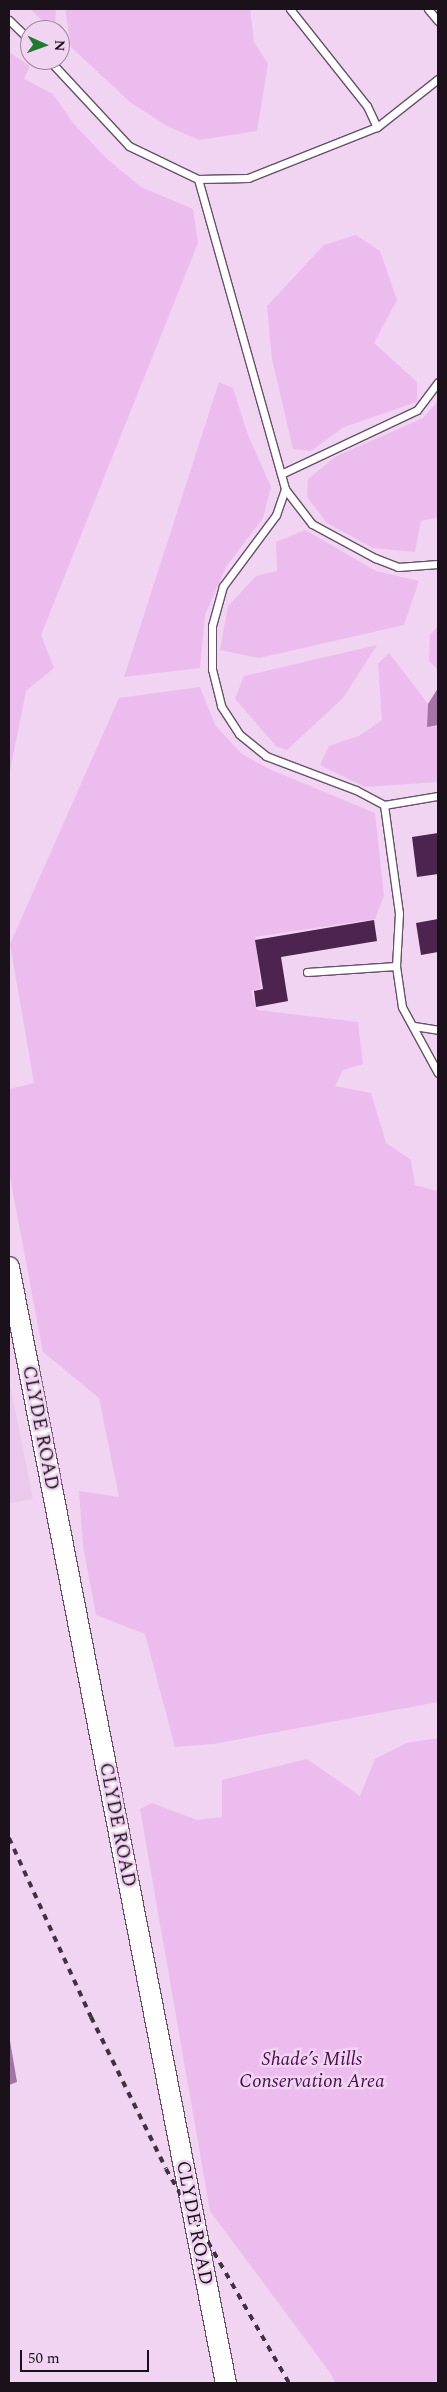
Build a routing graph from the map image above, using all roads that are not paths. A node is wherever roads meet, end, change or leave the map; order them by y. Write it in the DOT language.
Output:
graph roads {
  1 [pos="290,9"];
  2 [pos="428,9"];
  3 [pos="9,20"];
  4 [pos="438,21"];
  5 [pos="20,30"];
  6 [pos="58,70"];
  7 [pos="438,79"];
  8 [pos="376,127"];
  9 [pos="198,179"];
  10 [pos="438,382"];
  11 [pos="281,474"];
  12 [pos="285,488"];
  13 [pos="438,564"];
  14 [pos="438,796"];
  15 [pos="384,805"];
  16 [pos="396,966"];
  17 [pos="307,972"];
  18 [pos="414,1026"];
  19 [pos="438,1030"];
  20 [pos="438,1072"];
  21 [pos="9,1267"];
  22 [pos="226,2383"];
  1 -- 8 [label="lane"];
  2 -- 4 [label="lane"];
  3 -- 5 [label="lane"];
  6 -- 9 [label="lane"];
  7 -- 8 [label="lane"];
  8 -- 9 [label="lane"];
  9 -- 11 [label="lane"];
  10 -- 11 [label="lane"];
  11 -- 12 [label="lane"];
  12 -- 13 [label="lane"];
  12 -- 15 [label="lane"];
  14 -- 15 [label="lane"];
  15 -- 16 [label="lane"];
  16 -- 17 [label="lane"];
  16 -- 18 [label="lane"];
  18 -- 19 [label="lane"];
  18 -- 20 [label="lane"];
  21 -- 22 [label="main road, CLYDE ROAD"];
}
